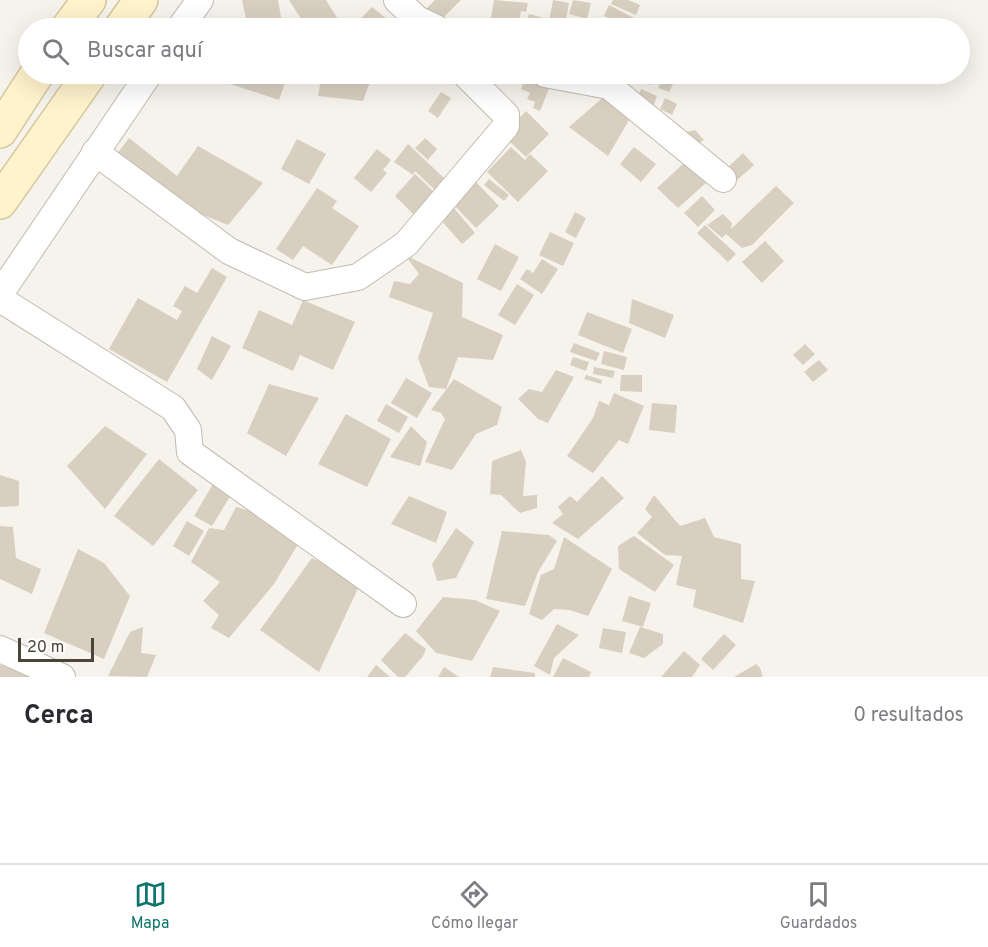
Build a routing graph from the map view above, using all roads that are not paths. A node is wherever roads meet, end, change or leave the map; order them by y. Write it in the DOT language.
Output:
graph roads {
  1 [pos="89,0"];
  2 [pos="141,0"];
  3 [pos="200,0"];
  4 [pos="397,0"];
  5 [pos="76,18"];
  6 [pos="129,18"];
  7 [pos="187,18"];
  8 [pos="418,18"];
  9 [pos="30,84"];
  10 [pos="83,84"];
  11 [pos="142,84"];
  12 [pos="475,84"];
  13 [pos="598,84"];
  14 [pos="0,131"];
  15 [pos="95,152"];
  16 [pos="723,179"];
  17 [pos="0,202"];
  18 [pos="0,294"];
  19 [pos="0,299"];
  20 [pos="404,604"];
  21 [pos="0,648"];
  22 [pos="62,677"];
  1 -- 5 [label="street"];
  2 -- 6 [label="street"];
  3 -- 7 [label="street"];
  4 -- 8 [label="street"];
  9 -- 14 [label="street"];
  10 -- 17 [label="street"];
  11 -- 15 [label="street"];
  12 -- 15 [label="street"];
  13 -- 16 [label="street"];
  15 -- 18 [label="street"];
  19 -- 20 [label="street"];
  21 -- 22 [label="street"];
}
